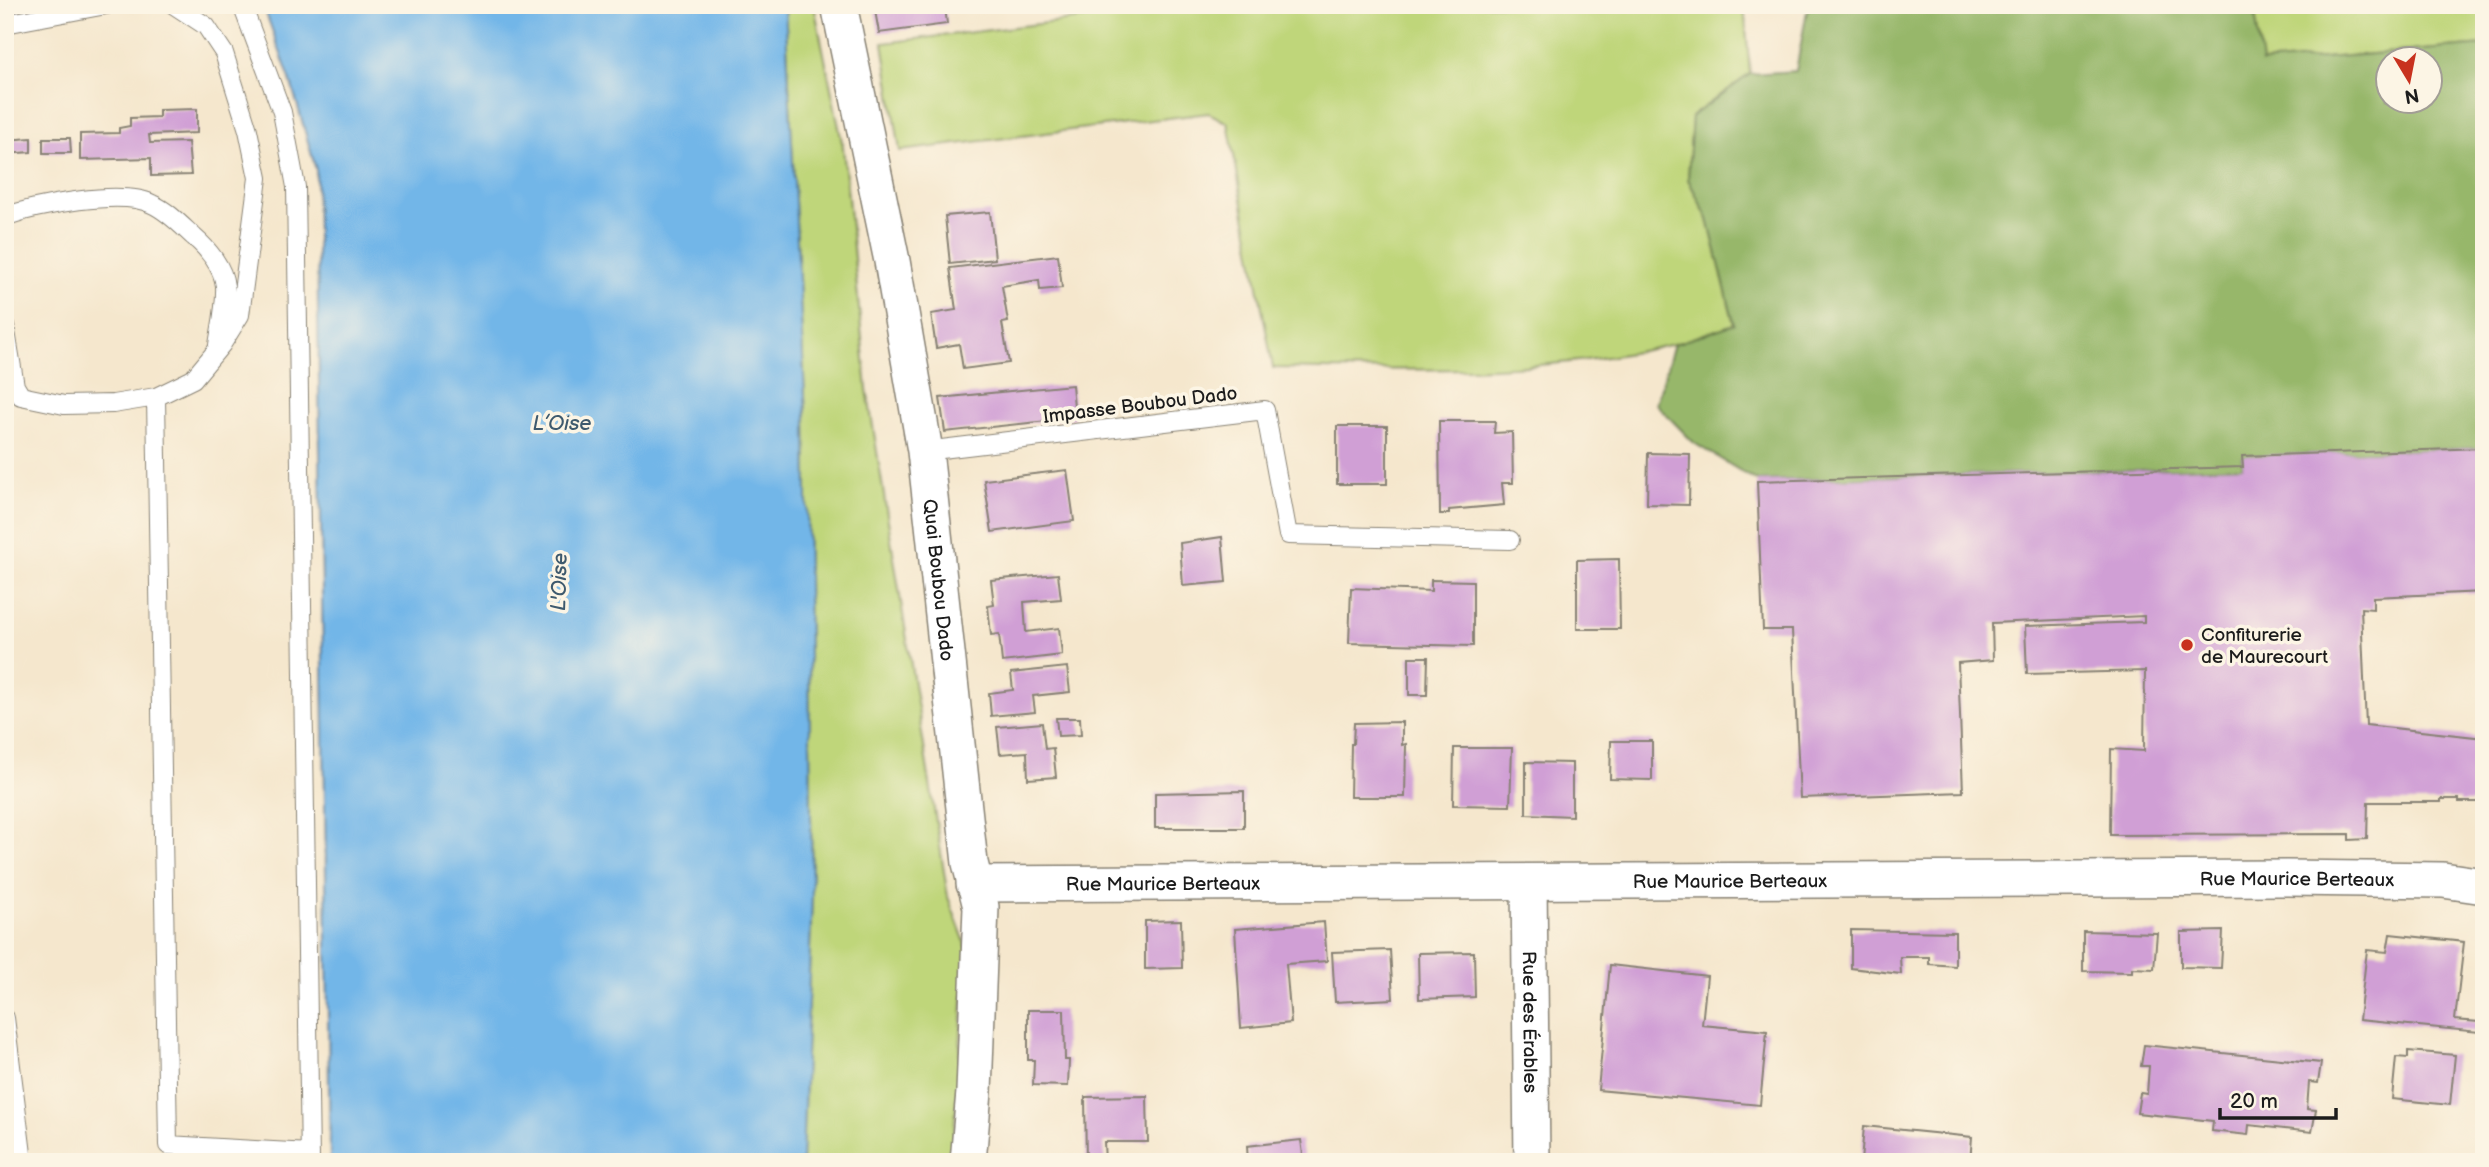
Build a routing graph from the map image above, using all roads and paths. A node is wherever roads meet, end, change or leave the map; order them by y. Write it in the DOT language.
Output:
graph roads {
  1 [pos="106,5"];
  2 [pos="174,5"];
  3 [pos="243,5"];
  4 [pos="839,5"];
  5 [pos="5,24"];
  6 [pos="5,217"];
  7 [pos="5,325"];
  8 [pos="217,351"];
  9 [pos="156,397"];
  10 [pos="925,451"];
  11 [pos="1510,540"];
  12 [pos="1529,882"];
  13 [pos="974,884"];
  14 [pos="2484,886"];
  15 [pos="5,1018"];
  16 [pos="310,1157"];
  17 [pos="23,1162"];
  18 [pos="968,1162"];
  19 [pos="1532,1162"];
  1 -- 5 [label="lane"];
  2 -- 8 [label="lane"];
  3 -- 16 [label="lane"];
  4 -- 10 [label="street, Quai Boubou Dado"];
  6 -- 8 [label="lane"];
  7 -- 9 [label="lane"];
  8 -- 9 [label="lane"];
  9 -- 16 [label="lane"];
  10 -- 11 [label="lane, Impasse Boubou Dado"];
  10 -- 13 [label="street, Quai Boubou Dado"];
  12 -- 13 [label="street, Rue Maurice Berteaux"];
  12 -- 14 [label="street, Rue Maurice Berteaux"];
  12 -- 19 [label="street, Rue des Érables"];
  13 -- 18 [label="street, Quai Boubou Dado"];
  15 -- 17 [label="lane"];
}
